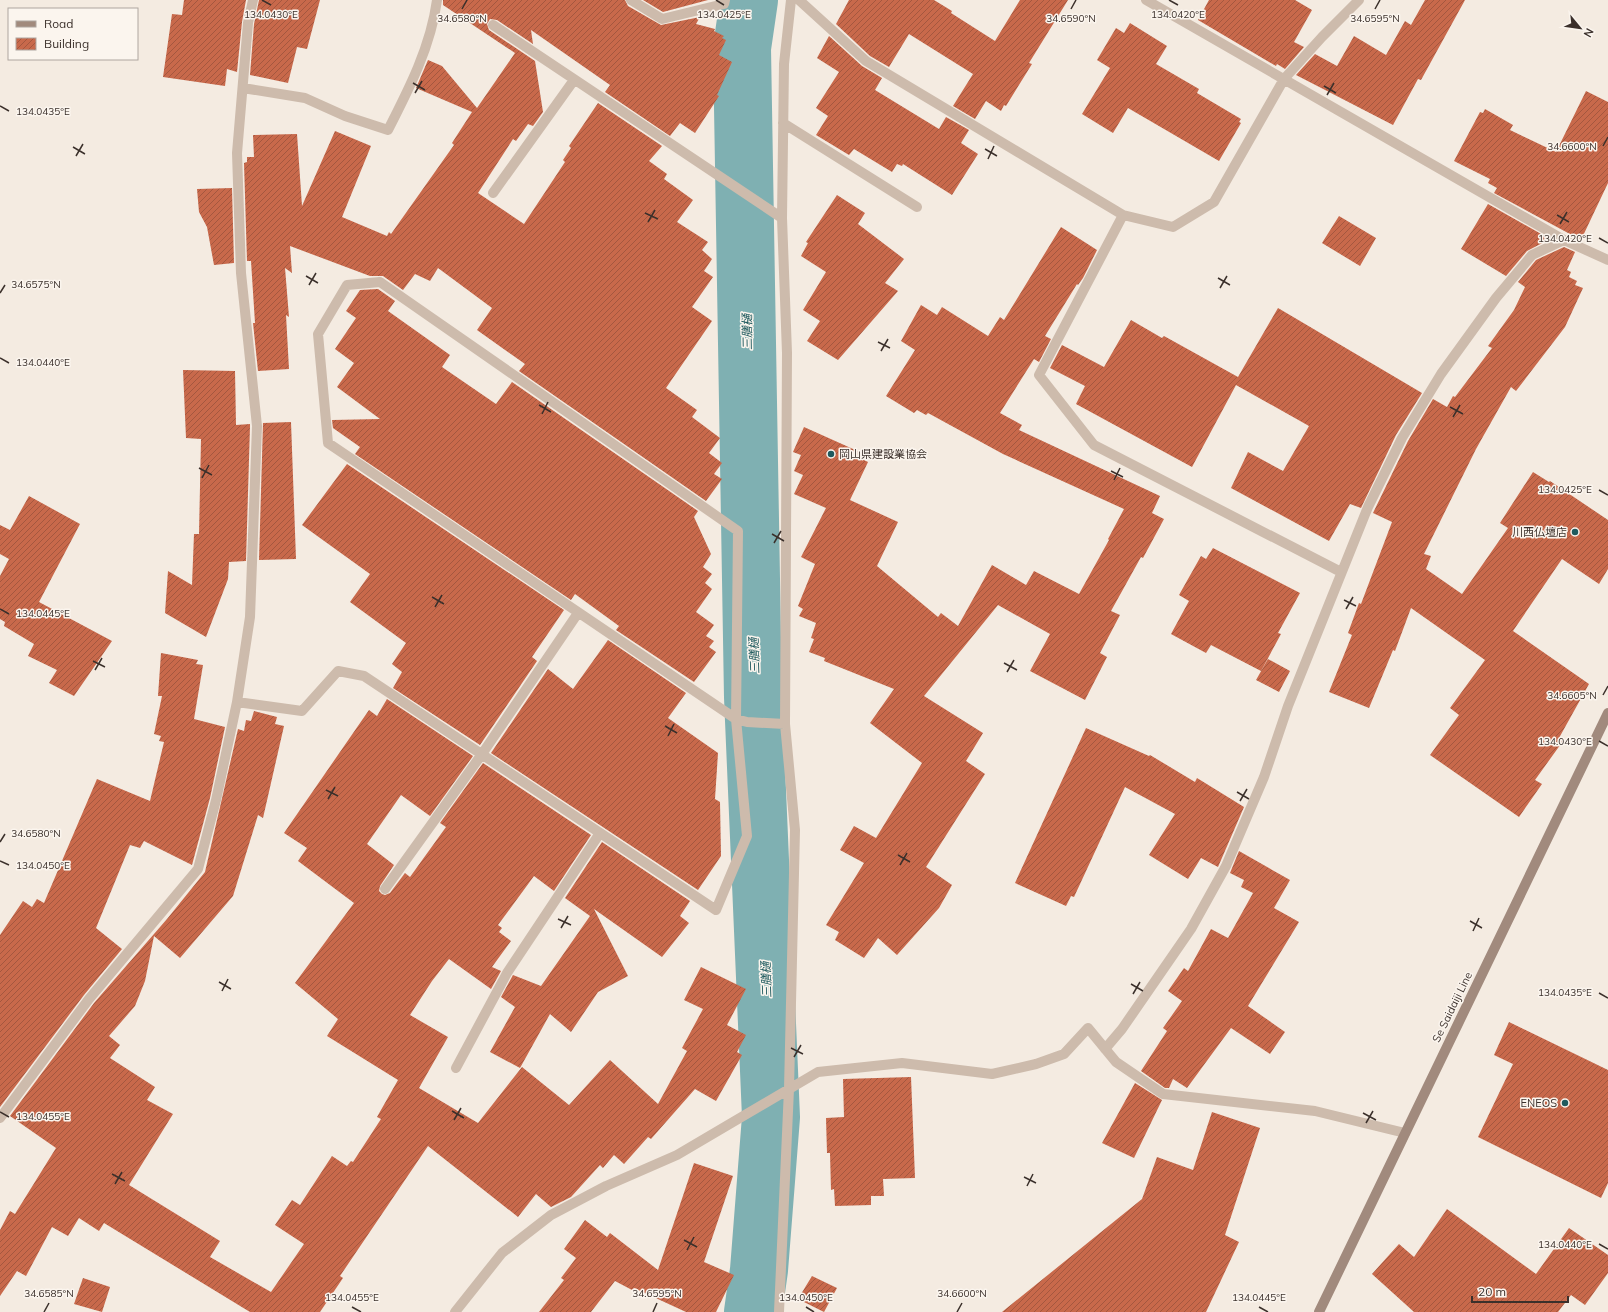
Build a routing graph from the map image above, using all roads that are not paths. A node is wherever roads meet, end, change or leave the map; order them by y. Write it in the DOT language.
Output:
graph roads {
  1 [pos="253,0"];
  2 [pos="437,0"];
  3 [pos="631,0"];
  4 [pos="725,0"];
  5 [pos="791,0"];
  6 [pos="799,0"];
  7 [pos="1146,0"];
  8 [pos="1359,0"];
  9 [pos="492,25"];
  10 [pos="1284,79"];
  11 [pos="574,80"];
  12 [pos="243,88"];
  13 [pos="783,123"];
  14 [pos="492,193"];
  15 [pos="917,207"];
  16 [pos="1123,215"];
  17 [pos="782,218"];
  18 [pos="1564,240"];
  19 [pos="1608,260"];
  20 [pos="1341,572"];
  21 [pos="578,613"];
  22 [pos="237,702"];
  23 [pos="1608,714"];
  24 [pos="736,719"];
  25 [pos="785,724"];
  26 [pos="482,754"];
  27 [pos="600,833"];
  28 [pos="384,889"];
  29 [pos="1105,1049"];
  30 [pos="456,1068"];
  31 [pos="786,1091"];
  32 [pos="0,1118"];
  33 [pos="1405,1132"];
  34 [pos="455,1312"];
  35 [pos="779,1312"];
  36 [pos="1318,1312"];
  1 -- 12 [label="street"];
  2 -- 12 [label="street"];
  3 -- 4 [label="street"];
  5 -- 13 [label="street"];
  6 -- 16 [label="street"];
  7 -- 10 [label="street"];
  8 -- 10 [label="street"];
  9 -- 11 [label="street"];
  10 -- 16 [label="street"];
  10 -- 18 [label="street"];
  11 -- 14 [label="street"];
  11 -- 17 [label="street"];
  12 -- 22 [label="street"];
  13 -- 15 [label="street"];
  13 -- 17 [label="street"];
  16 -- 20 [label="street"];
  17 -- 25 [label="street"];
  18 -- 19 [label="street"];
  18 -- 20 [label="street"];
  20 -- 29 [label="street"];
  21 -- 24 [label="street"];
  21 -- 24 [label="street"];
  21 -- 26 [label="street"];
  22 -- 26 [label="street"];
  22 -- 32 [label="street"];
  23 -- 33 [label="main road, Se Saidaiji Line"];
  24 -- 25 [label="street"];
  24 -- 27 [label="street"];
  25 -- 31 [label="street"];
  26 -- 27 [label="street"];
  26 -- 28 [label="street"];
  27 -- 30 [label="street"];
  29 -- 31 [label="street"];
  29 -- 33 [label="street"];
  31 -- 34 [label="street"];
  31 -- 35 [label="street"];
  33 -- 36 [label="main road, Se Saidaiji Line"];
}
